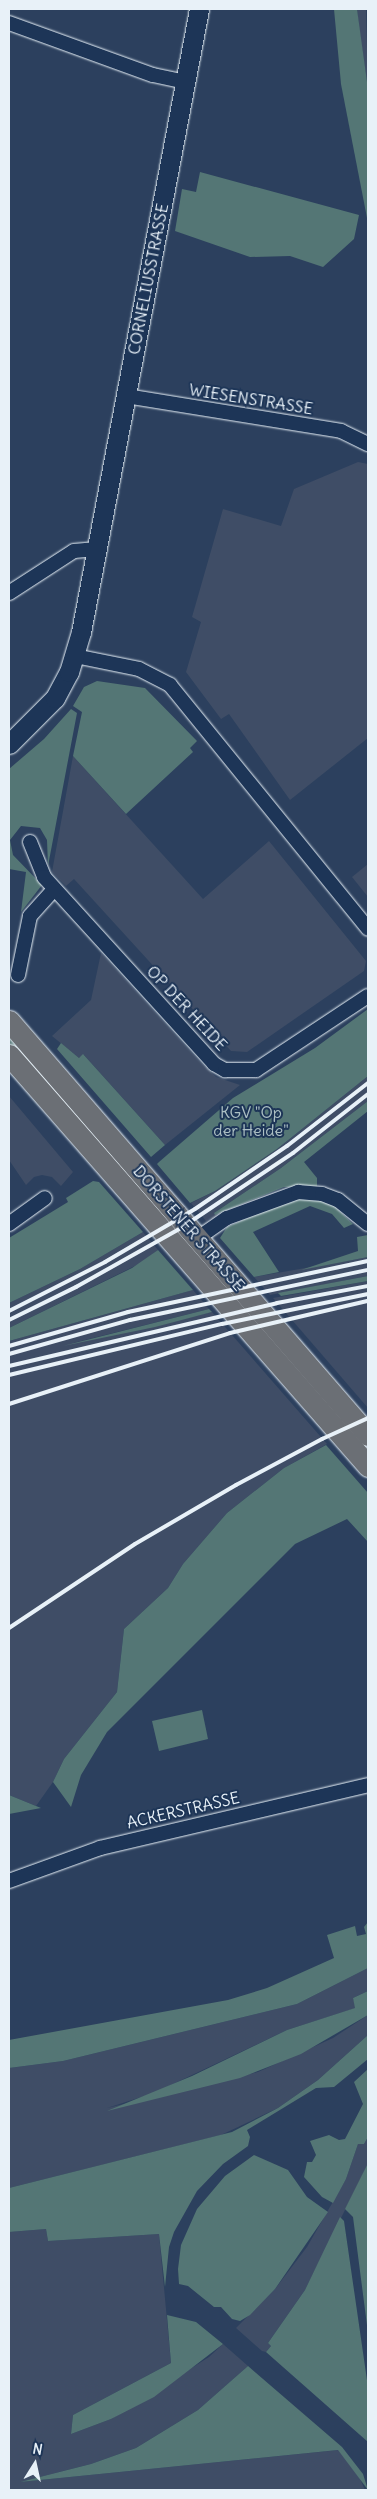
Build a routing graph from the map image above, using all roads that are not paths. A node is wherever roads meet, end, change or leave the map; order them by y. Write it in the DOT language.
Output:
graph roads {
  1 [pos="199,9"];
  2 [pos="9,24"];
  3 [pos="185,82"];
  4 [pos="126,396"];
  5 [pos="368,444"];
  6 [pos="98,548"];
  7 [pos="9,593"];
  8 [pos="75,656"];
  9 [pos="9,744"];
  10 [pos="30,842"];
  11 [pos="54,889"];
  12 [pos="368,929"];
  13 [pos="18,975"];
  14 [pos="368,996"];
  15 [pos="9,1021"];
  16 [pos="9,1055"];
  17 [pos="46,1198"];
  18 [pos="9,1224"];
  19 [pos="368,1224"];
  20 [pos="198,1238"];
  21 [pos="368,1436"];
  22 [pos="368,1466"];
  23 [pos="368,1785"];
  24 [pos="9,1881"];
  1 -- 3 [label="main road, CORNELIUSSTRASSE"];
  2 -- 3 [label="street"];
  3 -- 4 [label="main road, CORNELIUSSTRASSE"];
  4 -- 5 [label="street, WIESENSTRASSE"];
  4 -- 6 [label="main road, CORNELIUSSTRASSE"];
  6 -- 7 [label="street"];
  6 -- 8 [label="main road, CORNELIUSSTRASSE"];
  8 -- 9 [label="main road, CORNELIUSSTRASSE"];
  8 -- 12 [label="street"];
  10 -- 11 [label="street, OP DER HEIDE"];
  11 -- 13 [label="street"];
  11 -- 14 [label="street, OP DER HEIDE"];
  15 -- 20 [label="main road, DORSTENER STRASSE"];
  16 -- 22 [label="main road, DORSTENER STRASSE"];
  17 -- 18 [label="street"];
  19 -- 20 [label="street"];
  20 -- 21 [label="main road, DORSTENER STRASSE"];
  23 -- 24 [label="street, ACKERSTRASSE"];
}
